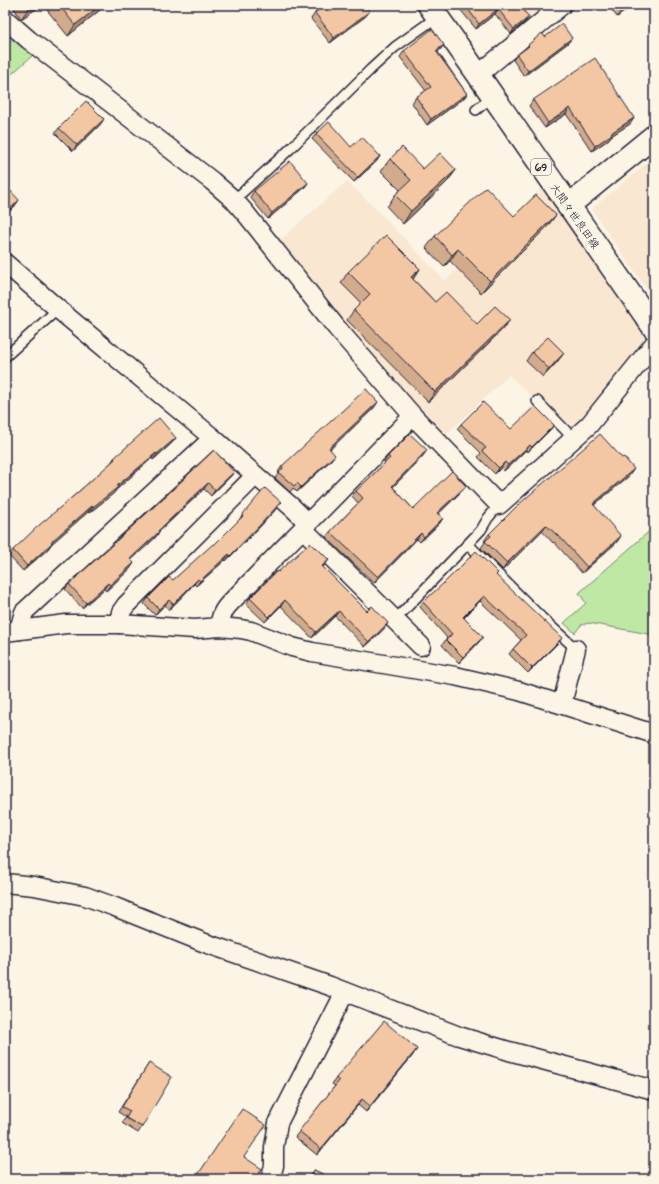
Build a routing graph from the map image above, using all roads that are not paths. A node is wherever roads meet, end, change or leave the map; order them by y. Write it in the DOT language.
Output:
graph roads {
  1 [pos="562,5"];
  2 [pos="433,11"];
  3 [pos="5,19"];
  4 [pos="478,75"];
  5 [pos="493,96"];
  6 [pos="476,110"];
  7 [pos="654,136"];
  8 [pos="234,200"];
  9 [pos="568,206"];
  10 [pos="5,263"];
  11 [pos="58,309"];
  12 [pos="654,328"];
  13 [pos="654,344"];
  14 [pos="5,357"];
  15 [pos="537,401"];
  16 [pos="413,416"];
  17 [pos="213,438"];
  18 [pos="574,439"];
  19 [pos="255,476"];
  20 [pos="499,505"];
  21 [pos="306,526"];
  22 [pos="468,544"];
  23 [pos="395,620"];
  24 [pos="119,624"];
  25 [pos="220,627"];
  26 [pos="12,631"];
  27 [pos="421,646"];
  28 [pos="576,649"];
  29 [pos="562,704"];
  30 [pos="654,734"];
  31 [pos="5,883"];
  32 [pos="345,992"];
  33 [pos="654,1090"];
  34 [pos="270,1179"];
  1 -- 4 [label="street"];
  2 -- 4 [label="main road, 大間々世良田線 / 69"];
  2 -- 8 [label="lane"];
  3 -- 8 [label="street"];
  4 -- 5 [label="main road, 大間々世良田線 / 69"];
  5 -- 6 [label="lane"];
  5 -- 9 [label="main road, 大間々世良田線 / 69"];
  7 -- 9 [label="main road"];
  8 -- 16 [label="street"];
  9 -- 12 [label="main road, 大間々世良田線 / 69"];
  10 -- 11 [label="street"];
  11 -- 14 [label="lane"];
  11 -- 17 [label="street"];
  13 -- 18 [label="street"];
  15 -- 18 [label="lane"];
  16 -- 20 [label="street"];
  16 -- 21 [label="street"];
  17 -- 19 [label="street"];
  17 -- 26 [label="street"];
  18 -- 20 [label="street"];
  19 -- 21 [label="street"];
  19 -- 24 [label="street"];
  20 -- 22 [label="lane"];
  21 -- 23 [label="street"];
  21 -- 25 [label="street"];
  22 -- 23 [label="lane"];
  22 -- 28 [label="lane"];
  23 -- 27 [label="street"];
  24 -- 25 [label="street"];
  24 -- 26 [label="street"];
  25 -- 29 [label="street"];
  28 -- 29 [label="street"];
  29 -- 30 [label="street"];
  31 -- 32 [label="street"];
  32 -- 33 [label="street"];
  32 -- 34 [label="street"];
}
